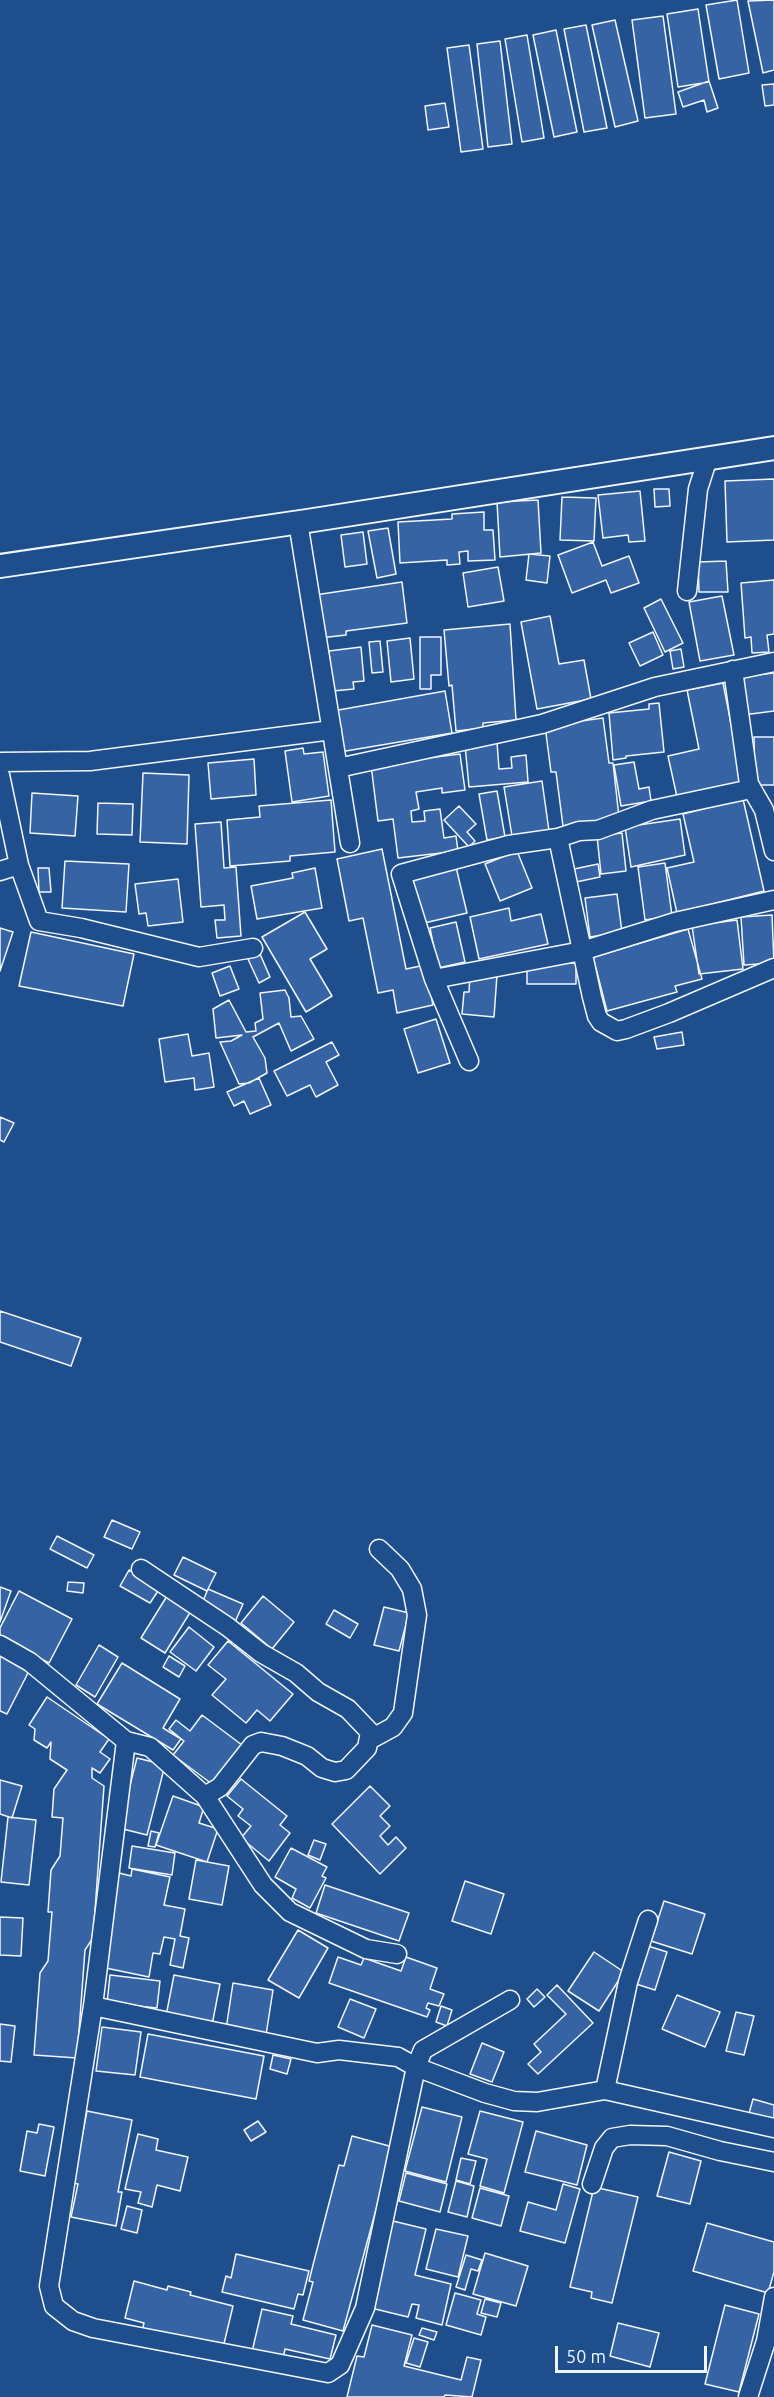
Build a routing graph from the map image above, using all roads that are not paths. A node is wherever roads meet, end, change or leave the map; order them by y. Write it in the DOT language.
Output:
graph roads {
  1 [pos="774,448"];
  2 [pos="708,458"];
  3 [pos="297,522"];
  4 [pos="0,566"];
  5 [pos="687,591"];
  6 [pos="774,662"];
  7 [pos="733,669"];
  8 [pos="332,730"];
  9 [pos="0,762"];
  10 [pos="338,768"];
  11 [pos="0,775"];
  12 [pos="761,794"];
  13 [pos="558,838"];
  14 [pos="350,843"];
  15 [pos="774,851"];
  16 [pos="19,865"];
  17 [pos="0,871"];
  18 [pos="774,900"];
  19 [pos="253,948"];
  20 [pos="582,951"];
  21 [pos="774,968"];
  22 [pos="434,979"];
  23 [pos="469,1060"];
  24 [pos="379,1549"];
  25 [pos="141,1569"];
  26 [pos="0,1645"];
  27 [pos="371,1739"];
  28 [pos="126,1741"];
  29 [pos="205,1797"];
  30 [pos="648,1920"];
  31 [pos="397,1954"];
  32 [pos="510,2000"];
  33 [pos="93,2006"];
  34 [pos="416,2067"];
  35 [pos="604,2090"];
  36 [pos="774,2128"];
  37 [pos="774,2162"];
  38 [pos="592,2184"];
  39 [pos="774,2297"];
  40 [pos="748,2397"];
  1 -- 2 [label="street"];
  2 -- 3 [label="street"];
  2 -- 5 [label="street"];
  3 -- 4 [label="street"];
  3 -- 8 [label="street"];
  6 -- 7 [label="street"];
  7 -- 10 [label="street"];
  7 -- 12 [label="street"];
  8 -- 9 [label="street"];
  8 -- 10 [label="street"];
  10 -- 14 [label="street"];
  11 -- 16 [label="street"];
  12 -- 13 [label="street"];
  12 -- 15 [label="street"];
  13 -- 20 [label="street"];
  13 -- 22 [label="street"];
  16 -- 17 [label="street"];
  16 -- 19 [label="street"];
  18 -- 20 [label="street"];
  20 -- 21 [label="street"];
  20 -- 22 [label="street"];
  22 -- 23 [label="street"];
  24 -- 27 [label="street"];
  25 -- 27 [label="street"];
  26 -- 28 [label="street"];
  27 -- 29 [label="street"];
  28 -- 29 [label="street"];
  28 -- 33 [label="street"];
  29 -- 31 [label="street"];
  30 -- 35 [label="street"];
  32 -- 34 [label="street"];
  33 -- 34 [label="street"];
  33 -- 34 [label="street"];
  34 -- 35 [label="street"];
  35 -- 36 [label="street"];
  37 -- 38 [label="street"];
  39 -- 40 [label="street"];
}
